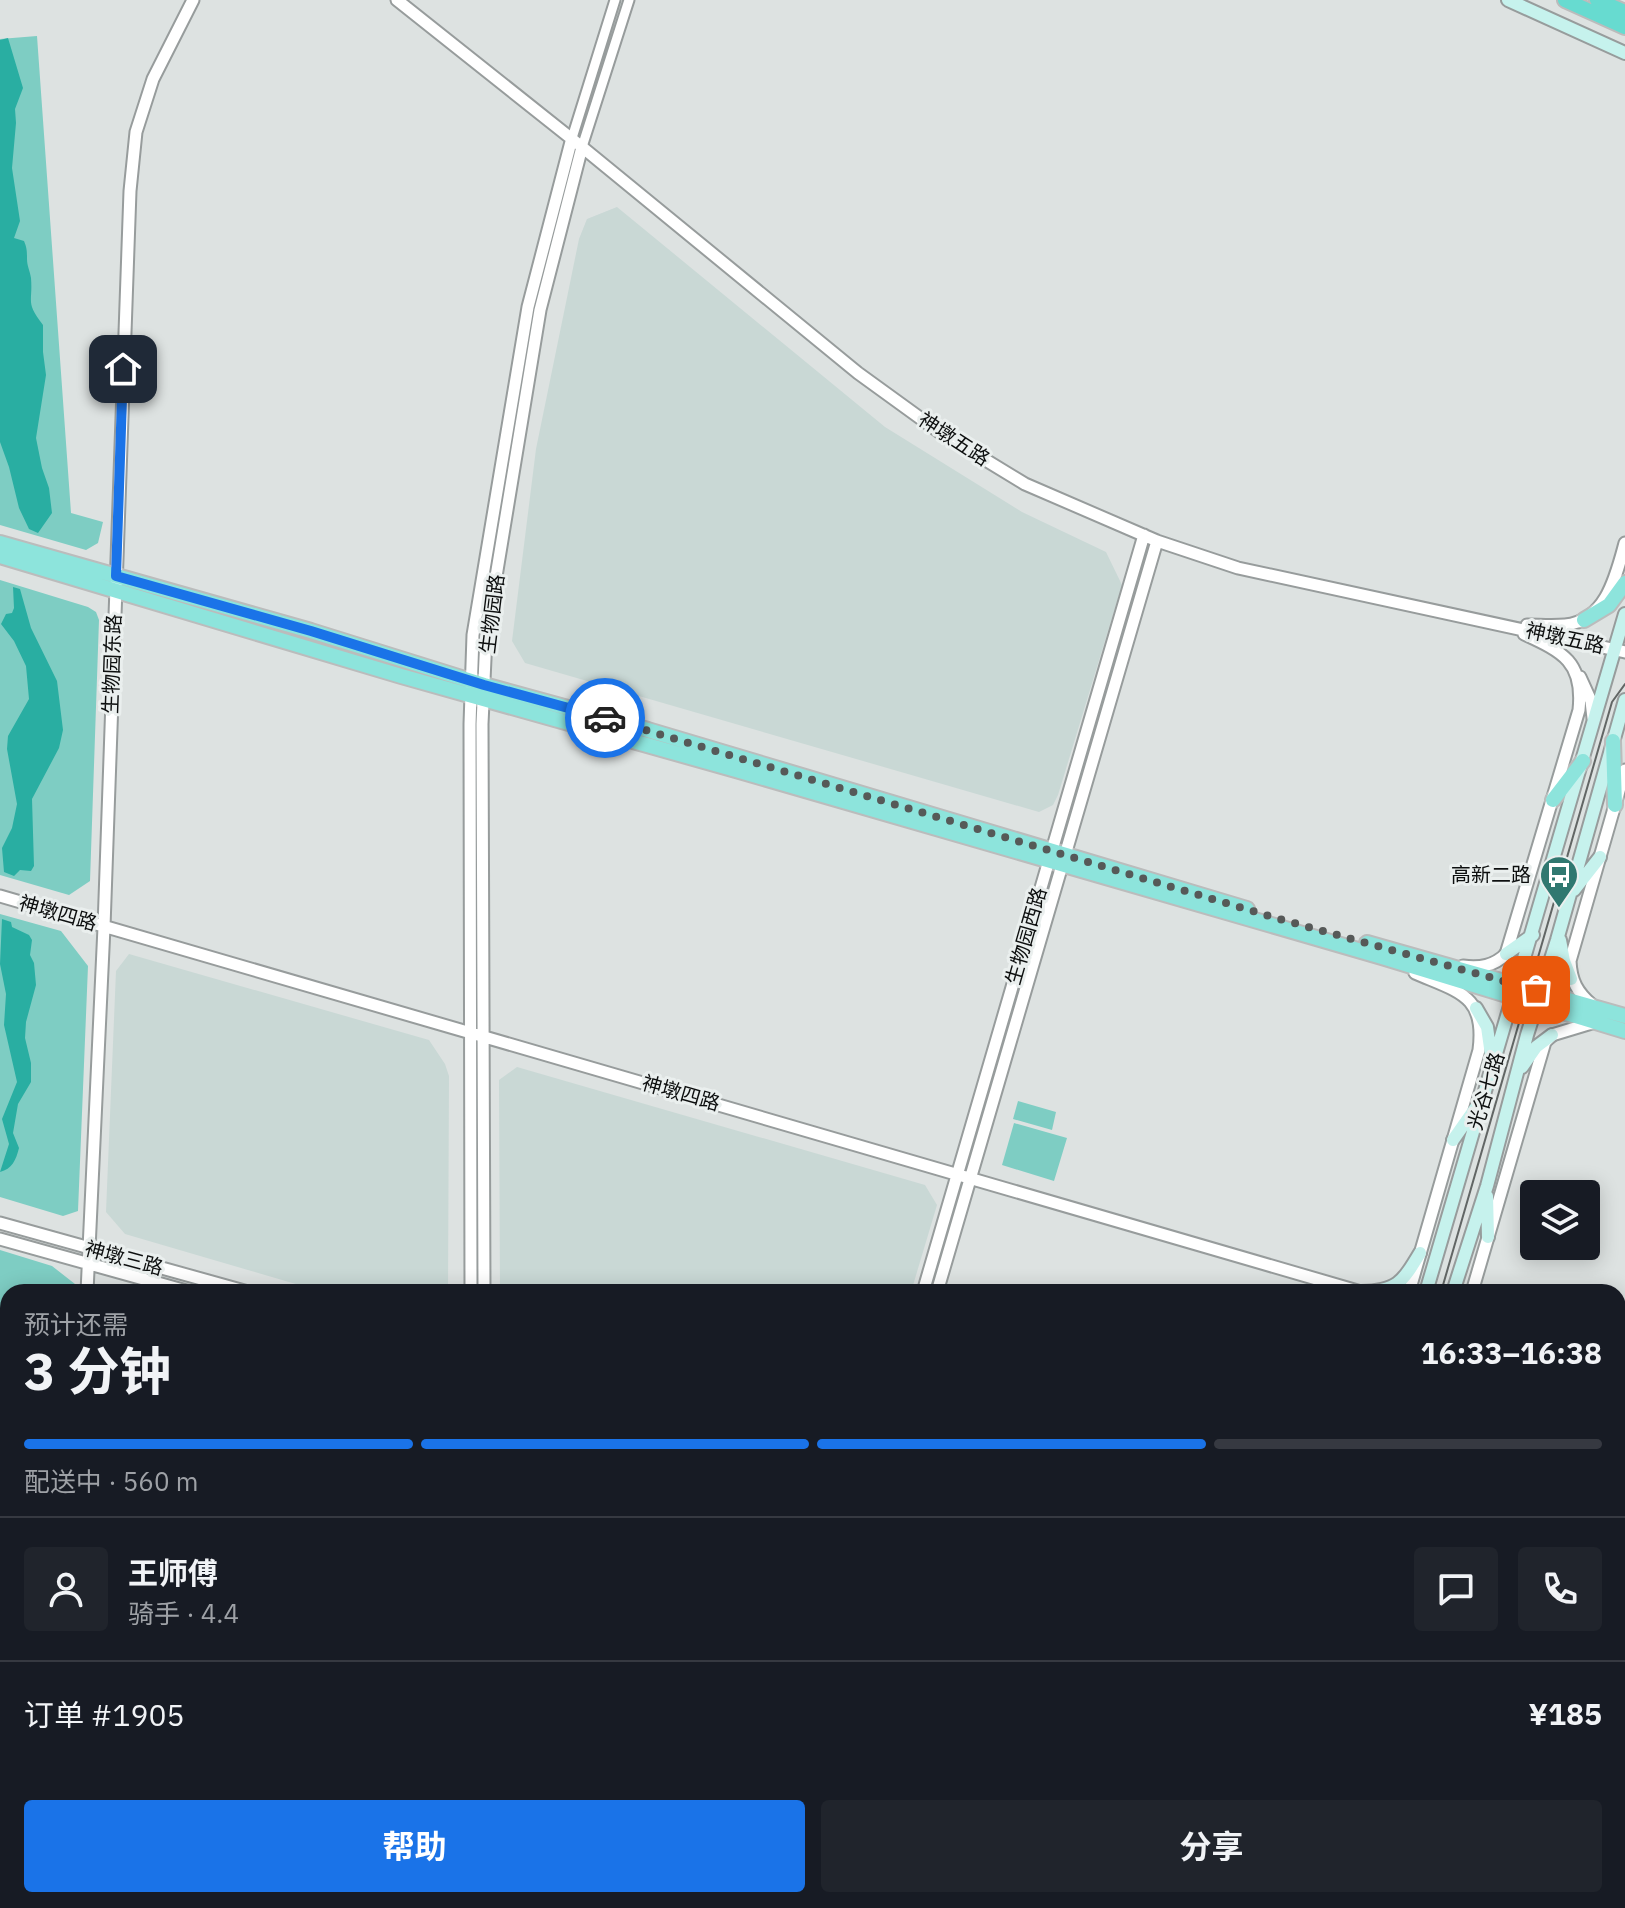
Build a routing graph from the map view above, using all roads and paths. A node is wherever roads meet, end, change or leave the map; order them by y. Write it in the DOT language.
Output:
graph roads {
  1 [pos="193,0"];
  2 [pos="397,0"];
  3 [pos="615,0"];
  4 [pos="629,0"];
  5 [pos="1508,0"];
  6 [pos="1565,0"];
  7 [pos="1597,0"];
  8 [pos="1625,12"];
  9 [pos="1625,27"];
  10 [pos="1625,53"];
  11 [pos="572,138"];
  12 [pos="582,147"];
  13 [pos="1144,535"];
  14 [pos="1157,541"];
  15 [pos="0,543"];
  16 [pos="1625,543"];
  17 [pos="0,556"];
  18 [pos="1625,583"];
  19 [pos="115,584"];
  20 [pos="1625,614"];
  21 [pos="1584,620"];
  22 [pos="1504,625"];
  23 [pos="1620,650"];
  24 [pos="1574,666"];
  25 [pos="478,690"];
  26 [pos="1625,700"];
  27 [pos="1622,719"];
  28 [pos="1594,724"];
  29 [pos="1613,741"];
  30 [pos="1583,761"];
  31 [pos="1625,770"];
  32 [pos="1553,800"];
  33 [pos="1615,805"];
  34 [pos="1600,857"];
  35 [pos="1056,858"];
  36 [pos="0,896"];
  37 [pos="1570,896"];
  38 [pos="104,927"];
  39 [pos="1561,927"];
  40 [pos="1533,935"];
  41 [pos="1506,954"];
  42 [pos="1382,957"];
  43 [pos="1435,962"];
  44 [pos="1571,979"];
  45 [pos="1516,992"];
  46 [pos="1539,999"];
  47 [pos="1476,1008"];
  48 [pos="1596,1015"];
  49 [pos="1625,1016"];
  50 [pos="1625,1031"];
  51 [pos="470,1032"];
  52 [pos="1552,1035"];
  53 [pos="483,1036"];
  54 [pos="1493,1068"];
  55 [pos="1517,1077"];
  56 [pos="1485,1094"];
  57 [pos="1453,1140"];
  58 [pos="957,1173"];
  59 [pos="970,1177"];
  60 [pos="1487,1186"];
  61 [pos="0,1223"];
  62 [pos="1488,1237"];
  63 [pos="0,1239"];
  64 [pos="90,1248"];
  65 [pos="1420,1253"];
  66 [pos="88,1264"];
  67 [pos="87,1284"];
  68 [pos="161,1284"];
  69 [pos="219,1284"];
  70 [pos="471,1284"];
  71 [pos="484,1284"];
  72 [pos="925,1284"];
  73 [pos="939,1284"];
  74 [pos="1334,1284"];
  75 [pos="1398,1284"];
  76 [pos="1411,1284"];
  77 [pos="1428,1284"];
  78 [pos="1456,1284"];
  79 [pos="1476,1284"];
  1 -- 19 [label="street, 生物园东路"];
  2 -- 11 [label="street, 神墩五路"];
  3 -- 11 [label="street, 生物园路"];
  4 -- 12 [label="street, 生物园路"];
  5 -- 10 [label="main road"];
  6 -- 9 [label="highway"];
  7 -- 8 [label="highway"];
  11 -- 12 [label="street, 神墩五路"];
  11 -- 25 [label="street, 生物园路"];
  12 -- 13 [label="street, 神墩五路"];
  12 -- 25 [label="street, 生物园路"];
  13 -- 14 [label="street, 神墩五路"];
  13 -- 35 [label="street, 生物园西路"];
  14 -- 22 [label="street, 神墩五路"];
  14 -- 35 [label="street, 生物园西路"];
  15 -- 19 [label="main road"];
  16 -- 21 [label="street"];
  17 -- 19 [label="main road"];
  18 -- 21 [label="main road"];
  19 -- 25 [label="main road"];
  19 -- 38 [label="street, 生物园东路"];
  20 -- 23 [label="main road, 光谷七路"];
  21 -- 22 [label="street"];
  22 -- 23 [label="street, 神墩五路"];
  22 -- 24 [label="street"];
  23 -- 28 [label="main road, 光谷七路"];
  24 -- 28 [label="street"];
  24 -- 32 [label="street"];
  25 -- 35 [label="main road"];
  25 -- 51 [label="street, 生物园路"];
  25 -- 53 [label="street, 生物园路"];
  26 -- 27 [label="main road, 光谷七路"];
  27 -- 29 [label="main road, 光谷七路"];
  28 -- 30 [label="main road, 光谷七路"];
  29 -- 33 [label="main road"];
  29 -- 37 [label="main road, 光谷七路"];
  30 -- 32 [label="main road"];
  30 -- 40 [label="main road, 光谷七路"];
  31 -- 33 [label="street"];
  32 -- 41 [label="street"];
  33 -- 34 [label="street"];
  34 -- 37 [label="main road"];
  34 -- 44 [label="street"];
  35 -- 42 [label="main road"];
  35 -- 43 [label="main road"];
  35 -- 58 [label="street, 生物园西路"];
  35 -- 59 [label="street, 生物园西路"];
  36 -- 38 [label="street, 神墩四路"];
  37 -- 39 [label="main road, 光谷七路"];
  38 -- 51 [label="street, 神墩四路"];
  38 -- 64 [label="street, 生物园东路"];
  39 -- 44 [label="main road"];
  39 -- 46 [label="main road, 光谷七路"];
  40 -- 41 [label="main road"];
  40 -- 45 [label="main road, 光谷七路"];
  41 -- 43 [label="street"];
  42 -- 45 [label="main road"];
  42 -- 47 [label="street"];
  43 -- 45 [label="main road"];
  44 -- 48 [label="street"];
  45 -- 46 [label="main road"];
  45 -- 54 [label="main road, 光谷七路"];
  46 -- 48 [label="main road"];
  46 -- 55 [label="main road, 光谷七路"];
  47 -- 54 [label="main road"];
  47 -- 57 [label="street"];
  48 -- 49 [label="main road"];
  48 -- 50 [label="main road"];
  48 -- 52 [label="street"];
  51 -- 53 [label="street, 神墩四路"];
  51 -- 70 [label="street, 生物园路"];
  52 -- 55 [label="main road"];
  52 -- 62 [label="street"];
  53 -- 58 [label="street, 神墩四路"];
  53 -- 71 [label="street, 生物园路"];
  54 -- 56 [label="main road, 光谷七路"];
  55 -- 60 [label="main road, 光谷七路"];
  56 -- 57 [label="main road"];
  56 -- 77 [label="main road, 光谷七路"];
  57 -- 65 [label="street"];
  58 -- 59 [label="street, 神墩四路"];
  58 -- 72 [label="street, 生物园西路"];
  59 -- 73 [label="street, 生物园西路"];
  59 -- 74 [label="street, 神墩四路"];
  60 -- 62 [label="main road"];
  60 -- 78 [label="main road, 光谷七路"];
  61 -- 64 [label="street, 神墩三路"];
  62 -- 79 [label="street"];
  63 -- 66 [label="street, 神墩三路"];
  64 -- 66 [label="street, 生物园东路"];
  64 -- 69 [label="street, 神墩三路"];
  65 -- 75 [label="main road"];
  65 -- 76 [label="street"];
  66 -- 67 [label="street, 生物园东路"];
  66 -- 68 [label="street, 神墩三路"];
}
